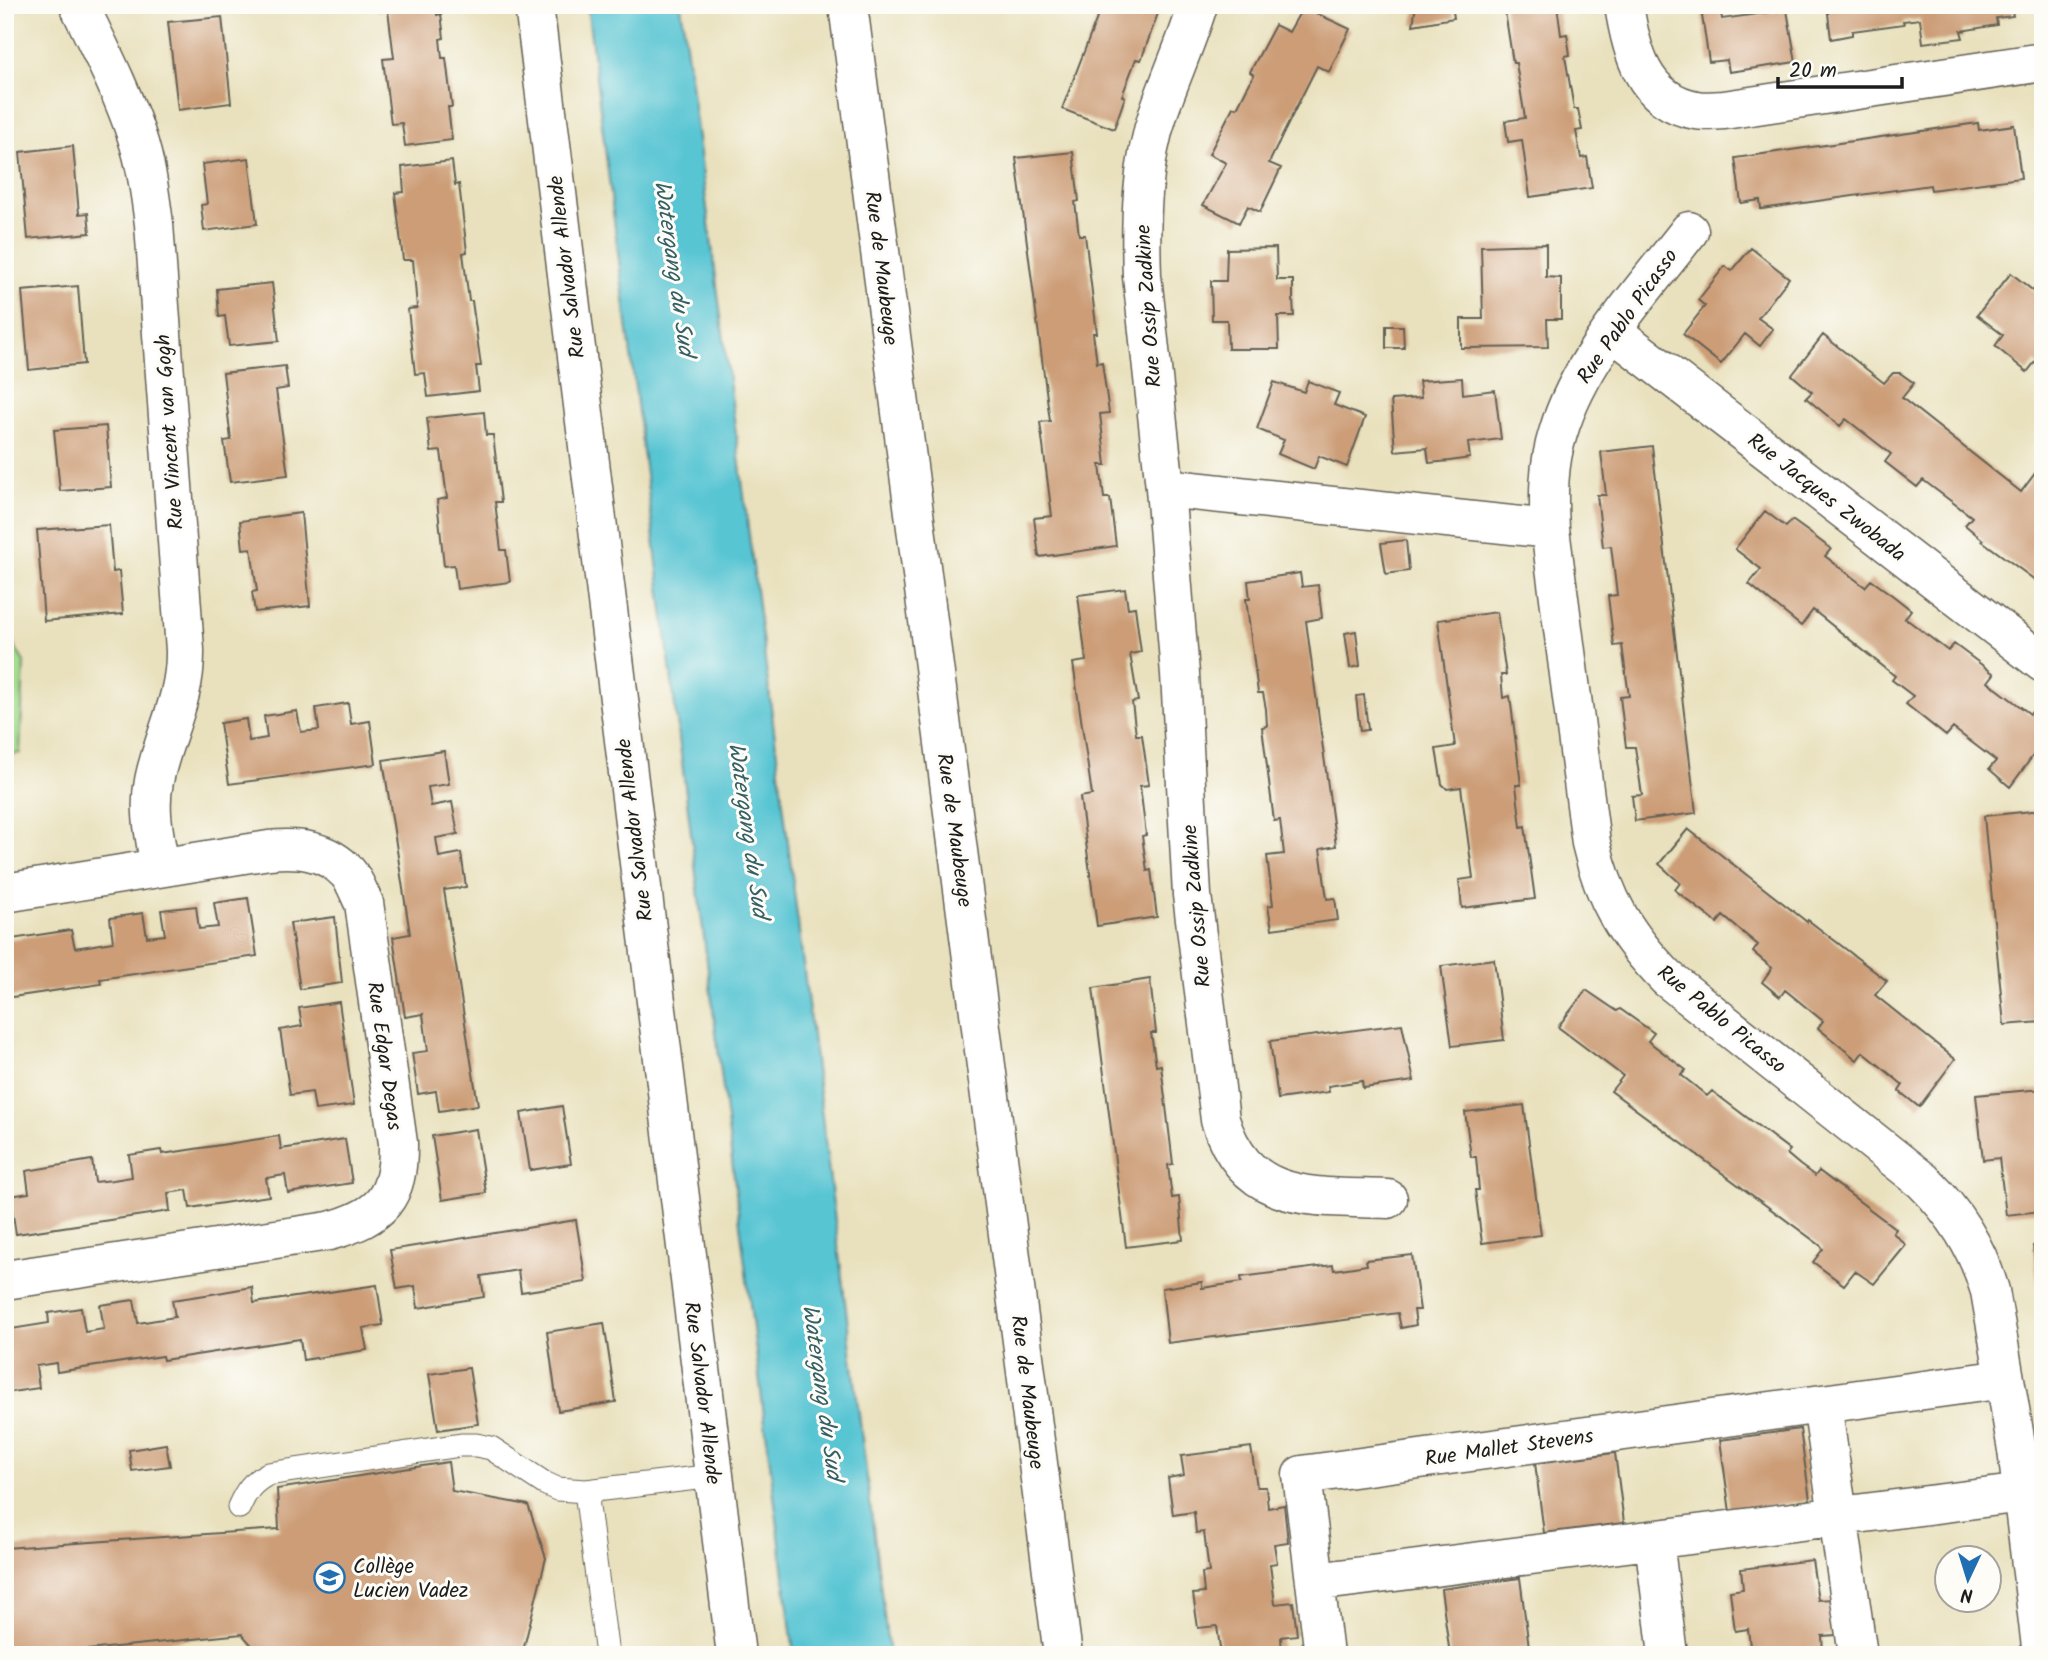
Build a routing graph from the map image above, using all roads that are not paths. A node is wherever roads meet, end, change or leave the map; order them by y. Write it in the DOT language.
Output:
graph roads {
  1 [pos="79,5"];
  2 [pos="534,5"];
  3 [pos="848,5"];
  4 [pos="1198,5"];
  5 [pos="1624,5"];
  6 [pos="2043,62"];
  7 [pos="1689,231"];
  8 [pos="1612,331"];
  9 [pos="1165,488"];
  10 [pos="1550,529"];
  11 [pos="2043,663"];
  12 [pos="160,867"];
  13 [pos="5,893"];
  14 [pos="1388,1199"];
  15 [pos="5,1280"];
  16 [pos="2005,1379"];
  17 [pos="1822,1404"];
  18 [pos="2030,1448"];
  19 [pos="714,1476"];
  20 [pos="586,1490"];
  21 [pos="2023,1493"];
  22 [pos="239,1507"];
  23 [pos="1838,1516"];
  24 [pos="1654,1539"];
  25 [pos="1315,1582"];
  26 [pos="607,1655"];
  27 [pos="736,1655"];
  28 [pos="1062,1655"];
  29 [pos="1324,1655"];
  30 [pos="1668,1655"];
  31 [pos="1858,1655"];
  32 [pos="2042,1655"];
  1 -- 12 [label="street, Rue Vincent van Gogh"];
  2 -- 19 [label="street, Rue Salvador Allende"];
  3 -- 28 [label="street, Rue de Maubeuge"];
  4 -- 9 [label="street, Rue Ossip Zadkine"];
  5 -- 6 [label="street"];
  7 -- 8 [label="street, Rue Pablo Picasso"];
  8 -- 10 [label="street, Rue Pablo Picasso"];
  8 -- 11 [label="street, Rue Jacques Zwobada"];
  9 -- 10 [label="street"];
  9 -- 14 [label="street, Rue Ossip Zadkine"];
  10 -- 16 [label="street, Rue Pablo Picasso"];
  12 -- 13 [label="street, Rue Edgar Degas"];
  12 -- 15 [label="street, Rue Edgar Degas"];
  16 -- 17 [label="street, Rue Mallet Stevens"];
  16 -- 18 [label="street, Rue Pablo Picasso"];
  17 -- 23 [label="street"];
  17 -- 25 [label="street, Rue Mallet Stevens"];
  18 -- 21 [label="street, Rue Pablo Picasso"];
  19 -- 20 [label="lane"];
  19 -- 27 [label="street, Rue Salvador Allende"];
  20 -- 22 [label="lane"];
  20 -- 26 [label="lane"];
  21 -- 23 [label="street"];
  21 -- 32 [label="street, Rue Pablo Picasso"];
  23 -- 24 [label="street"];
  23 -- 31 [label="street"];
  24 -- 25 [label="street"];
  24 -- 30 [label="street"];
  25 -- 29 [label="street, Rue Mallet Stevens"];
}
